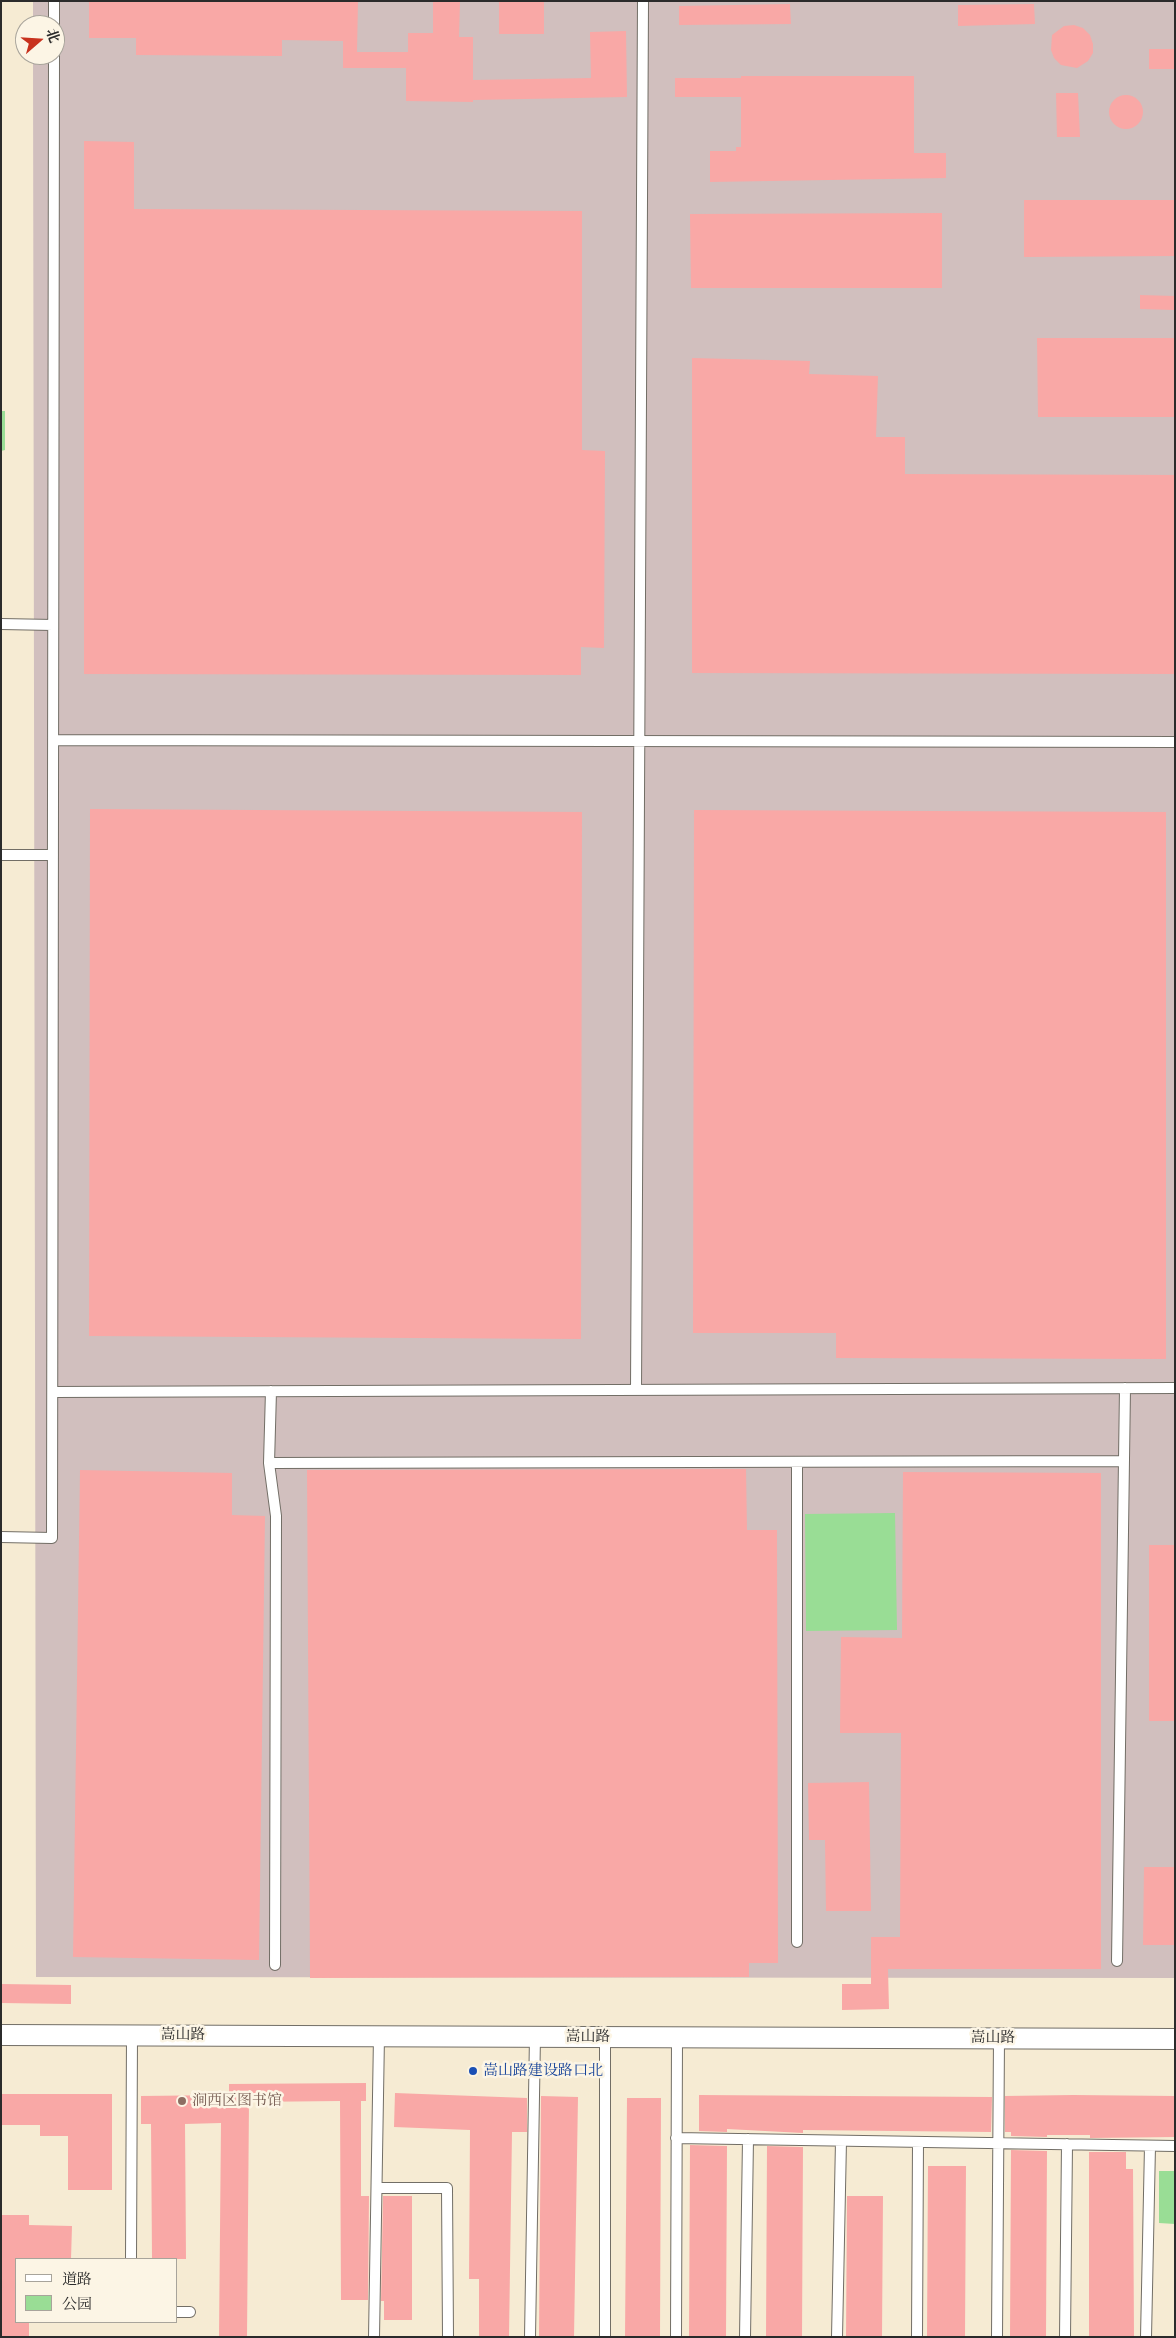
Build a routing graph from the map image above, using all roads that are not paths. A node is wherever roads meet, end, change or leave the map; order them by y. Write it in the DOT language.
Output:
graph roads {
  1 [pos="54,1"];
  2 [pos="643,1"];
  3 [pos="54,15"];
  4 [pos="54,65"];
  5 [pos="1,624"];
  6 [pos="53,625"];
  7 [pos="53,740"];
  8 [pos="639,741"];
  9 [pos="1175,742"];
  10 [pos="1,855"];
  11 [pos="53,855"];
  12 [pos="1125,1388"];
  13 [pos="1175,1388"];
  14 [pos="636,1390"];
  15 [pos="271,1391"];
  16 [pos="52,1392"];
  17 [pos="1124,1461"];
  18 [pos="797,1462"];
  19 [pos="269,1463"];
  20 [pos="1,1537"];
  21 [pos="797,1942"];
  22 [pos="1117,1961"];
  23 [pos="275,1965"];
  24 [pos="1,2035"];
  25 [pos="1175,2039"];
  26 [pos="132,2041"];
  27 [pos="379,2042"];
  28 [pos="534,2042"];
  29 [pos="604,2042"];
  30 [pos="676,2043"];
  31 [pos="999,2044"];
  32 [pos="1,2046"];
  33 [pos="1175,2050"];
  34 [pos="676,2138"];
  35 [pos="748,2139"];
  36 [pos="841,2141"];
  37 [pos="918,2142"];
  38 [pos="998,2143"];
  39 [pos="1067,2144"];
  40 [pos="1150,2146"];
  41 [pos="1175,2146"];
  42 [pos="376,2188"];
  43 [pos="131,2258"];
  44 [pos="178,2312"];
  45 [pos="190,2312"];
  46 [pos="374,2337"];
  47 [pos="448,2337"];
  48 [pos="530,2337"];
  49 [pos="605,2337"];
  50 [pos="676,2337"];
  51 [pos="745,2337"];
  52 [pos="837,2337"];
  53 [pos="917,2337"];
  54 [pos="997,2337"];
  55 [pos="1065,2337"];
  56 [pos="1146,2337"];
  1 -- 3 [label="lane"];
  2 -- 8 [label="lane"];
  4 -- 6 [label="lane"];
  5 -- 6 [label="lane"];
  6 -- 7 [label="lane"];
  7 -- 8 [label="lane"];
  7 -- 11 [label="lane"];
  8 -- 9 [label="lane"];
  8 -- 14 [label="lane"];
  10 -- 11 [label="lane"];
  11 -- 16 [label="lane"];
  12 -- 13 [label="lane"];
  12 -- 14 [label="lane"];
  12 -- 17 [label="lane"];
  14 -- 15 [label="lane"];
  15 -- 16 [label="lane"];
  15 -- 19 [label="lane"];
  16 -- 20 [label="lane"];
  17 -- 18 [label="lane"];
  17 -- 22 [label="lane"];
  18 -- 19 [label="lane"];
  18 -- 21 [label="lane"];
  19 -- 23 [label="lane"];
  24 -- 26 [label="street, 嵩山路"];
  25 -- 31 [label="street, 嵩山路"];
  26 -- 27 [label="street, 嵩山路"];
  26 -- 32 [label="street, 嵩山路"];
  26 -- 43 [label="lane"];
  27 -- 28 [label="street, 嵩山路"];
  27 -- 42 [label="lane"];
  28 -- 29 [label="street, 嵩山路"];
  28 -- 48 [label="lane"];
  29 -- 30 [label="street, 嵩山路"];
  29 -- 49 [label="lane"];
  30 -- 31 [label="street, 嵩山路"];
  30 -- 34 [label="lane"];
  31 -- 33 [label="street, 嵩山路"];
  31 -- 38 [label="lane"];
  34 -- 35 [label="lane"];
  34 -- 50 [label="lane"];
  35 -- 36 [label="lane"];
  35 -- 51 [label="lane"];
  36 -- 37 [label="lane"];
  36 -- 52 [label="lane"];
  37 -- 38 [label="lane"];
  37 -- 53 [label="lane"];
  38 -- 39 [label="lane"];
  38 -- 54 [label="lane"];
  39 -- 40 [label="lane"];
  39 -- 55 [label="lane"];
  40 -- 41 [label="lane"];
  40 -- 56 [label="lane"];
  42 -- 46 [label="lane"];
  42 -- 47 [label="lane"];
  44 -- 45 [label="lane"];
}
